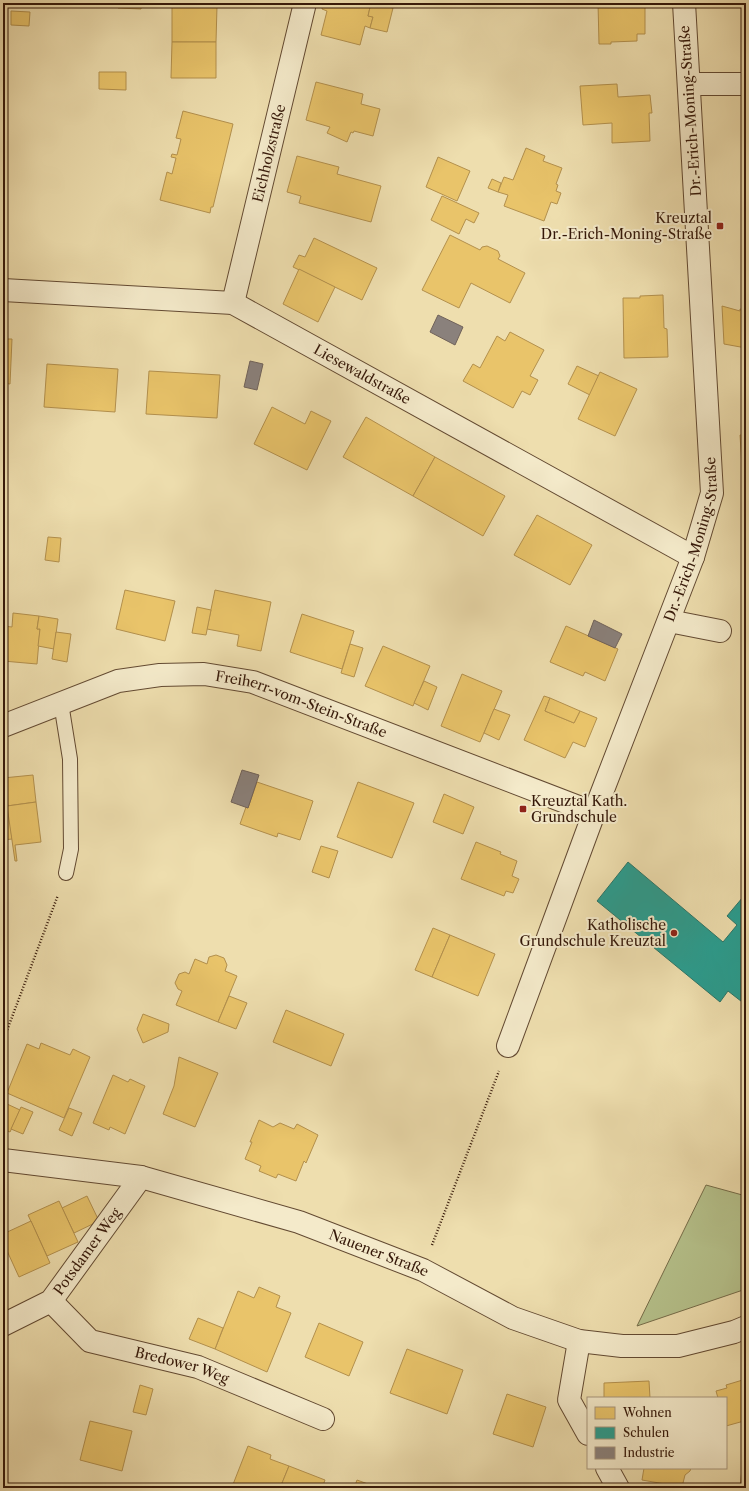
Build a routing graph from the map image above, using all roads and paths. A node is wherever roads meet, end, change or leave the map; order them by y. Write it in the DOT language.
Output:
graph roads {
  1 [pos="305,3"];
  2 [pos="684,3"];
  3 [pos="689,84"];
  4 [pos="746,84"];
  5 [pos="3,290"];
  6 [pos="233,303"];
  7 [pos="693,557"];
  8 [pos="669,621"];
  9 [pos="720,631"];
  10 [pos="61,703"];
  11 [pos="3,726"];
  12 [pos="594,813"];
  13 [pos="66,873"];
  14 [pos="3,1041"];
  15 [pos="508,1046"];
  16 [pos="3,1160"];
  17 [pos="141,1177"];
  18 [pos="422,1270"];
  19 [pos="51,1301"];
  20 [pos="3,1325"];
  21 [pos="746,1326"];
  22 [pos="579,1342"];
  23 [pos="323,1419"];
  24 [pos="587,1432"];
  25 [pos="608,1469"];
  26 [pos="618,1488"];
  1 -- 6 [label="street, Eichholzstraße"];
  2 -- 3 [label="street, Dr.-Erich-Moning-Straße"];
  3 -- 4 [label="street"];
  3 -- 7 [label="street, Dr.-Erich-Moning-Straße"];
  5 -- 6 [label="street, Liesewaldstraße"];
  6 -- 7 [label="street, Liesewaldstraße"];
  7 -- 8 [label="street, Dr.-Erich-Moning-Straße"];
  8 -- 9 [label="street"];
  8 -- 12 [label="street, Dr.-Erich-Moning-Straße"];
  10 -- 11 [label="street, Freiherr-vom-Stein-Straße"];
  10 -- 12 [label="street, Freiherr-vom-Stein-Straße"];
  10 -- 13 [label="lane"];
  12 -- 15 [label="street, Dr.-Erich-Moning-Straße"];
  13 -- 14 [label="path"];
  15 -- 18 [label="path"];
  16 -- 17 [label="street, Nauener Straße"];
  17 -- 18 [label="street, Nauener Straße"];
  17 -- 19 [label="street, Potsdamer Weg"];
  18 -- 22 [label="street, Nauener Straße"];
  19 -- 20 [label="street, Potsdamer Weg"];
  19 -- 23 [label="street, Bredower Weg"];
  21 -- 22 [label="street, Nauener Straße"];
  22 -- 24 [label="street"];
  25 -- 26 [label="street"];
}
